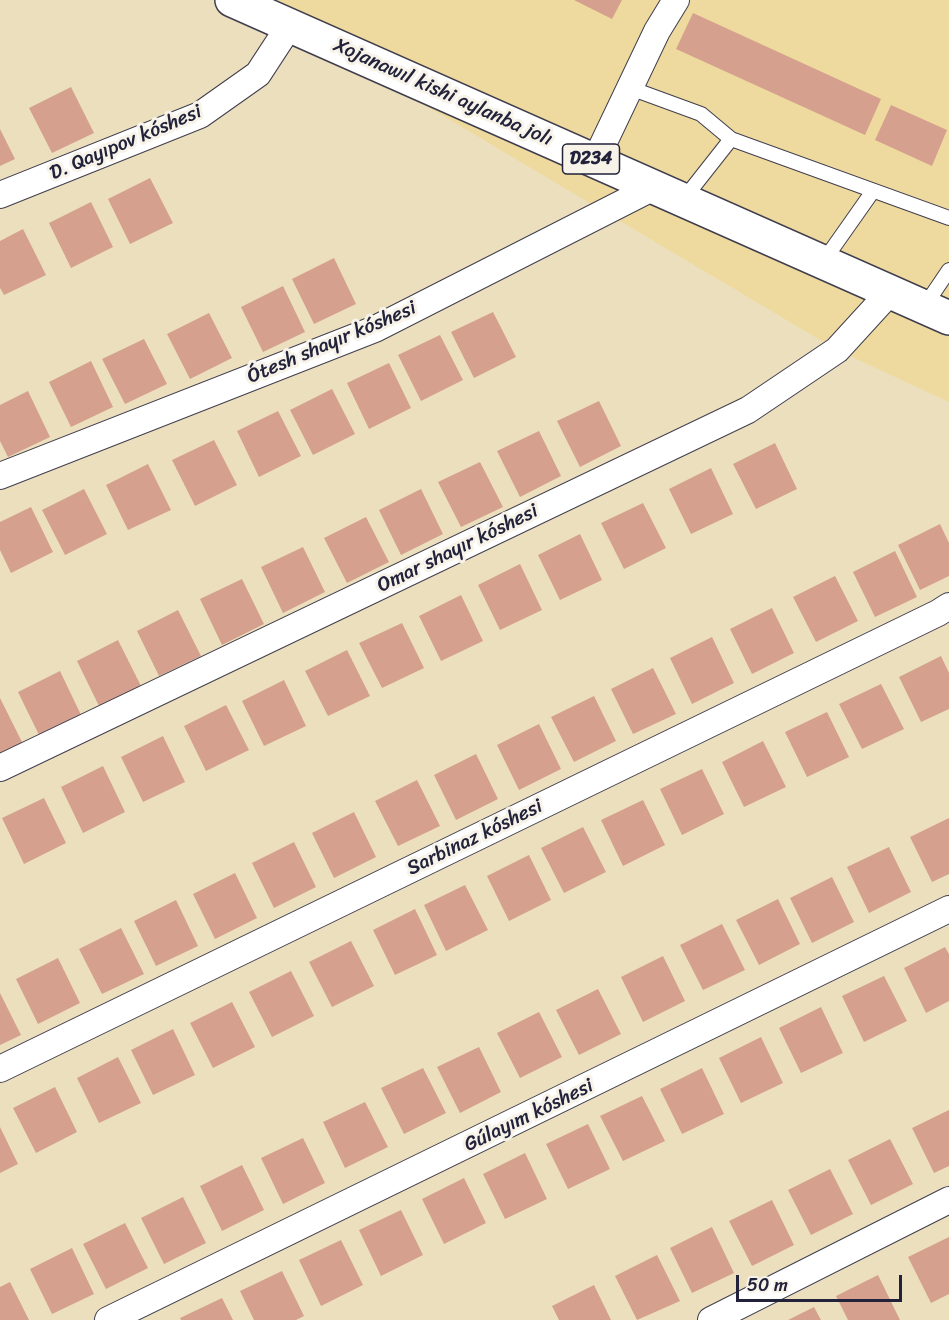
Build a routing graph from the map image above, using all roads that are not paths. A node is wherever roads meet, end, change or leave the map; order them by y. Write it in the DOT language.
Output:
graph roads {
  1 [pos="232,0"];
  2 [pos="676,0"];
  3 [pos="290,25"];
  4 [pos="630,88"];
  5 [pos="731,139"];
  6 [pos="595,161"];
  7 [pos="873,191"];
  8 [pos="669,194"];
  9 [pos="0,195"];
  10 [pos="949,218"];
  11 [pos="823,262"];
  12 [pos="949,270"];
  13 [pos="890,292"];
  14 [pos="936,312"];
  15 [pos="0,476"];
  16 [pos="949,606"];
  17 [pos="0,768"];
  18 [pos="949,909"];
  19 [pos="0,1069"];
  20 [pos="949,1200"];
  21 [pos="108,1320"];
  22 [pos="711,1320"];
  1 -- 3 [label="main road, Xojanawıl kishi aylanba jolı / D234"];
  2 -- 4 [label="street"];
  3 -- 6 [label="main road, Xojanawıl kishi aylanba jolı / D234"];
  3 -- 9 [label="street, D. Qayıpov kóshesi"];
  4 -- 5 [label="lane"];
  4 -- 6 [label="street"];
  5 -- 7 [label="lane"];
  5 -- 8 [label="lane"];
  6 -- 8 [label="main road, Xojanawıl kishi aylanba jolı / D234"];
  7 -- 10 [label="lane"];
  7 -- 11 [label="lane"];
  8 -- 11 [label="main road, Xojanawıl kishi aylanba jolı / D234"];
  8 -- 15 [label="street, Ótesh shayır kóshesi"];
  11 -- 13 [label="main road, Xojanawıl kishi aylanba jolı / D234"];
  12 -- 14 [label="lane"];
  13 -- 14 [label="main road, Xojanawıl kishi aylanba jolı / D234"];
  13 -- 17 [label="street, Omar shayır kóshesi"];
  16 -- 19 [label="street, Sarbinaz kóshesi"];
  18 -- 21 [label="street, Gúlayım kóshesi"];
  20 -- 22 [label="street"];
}
